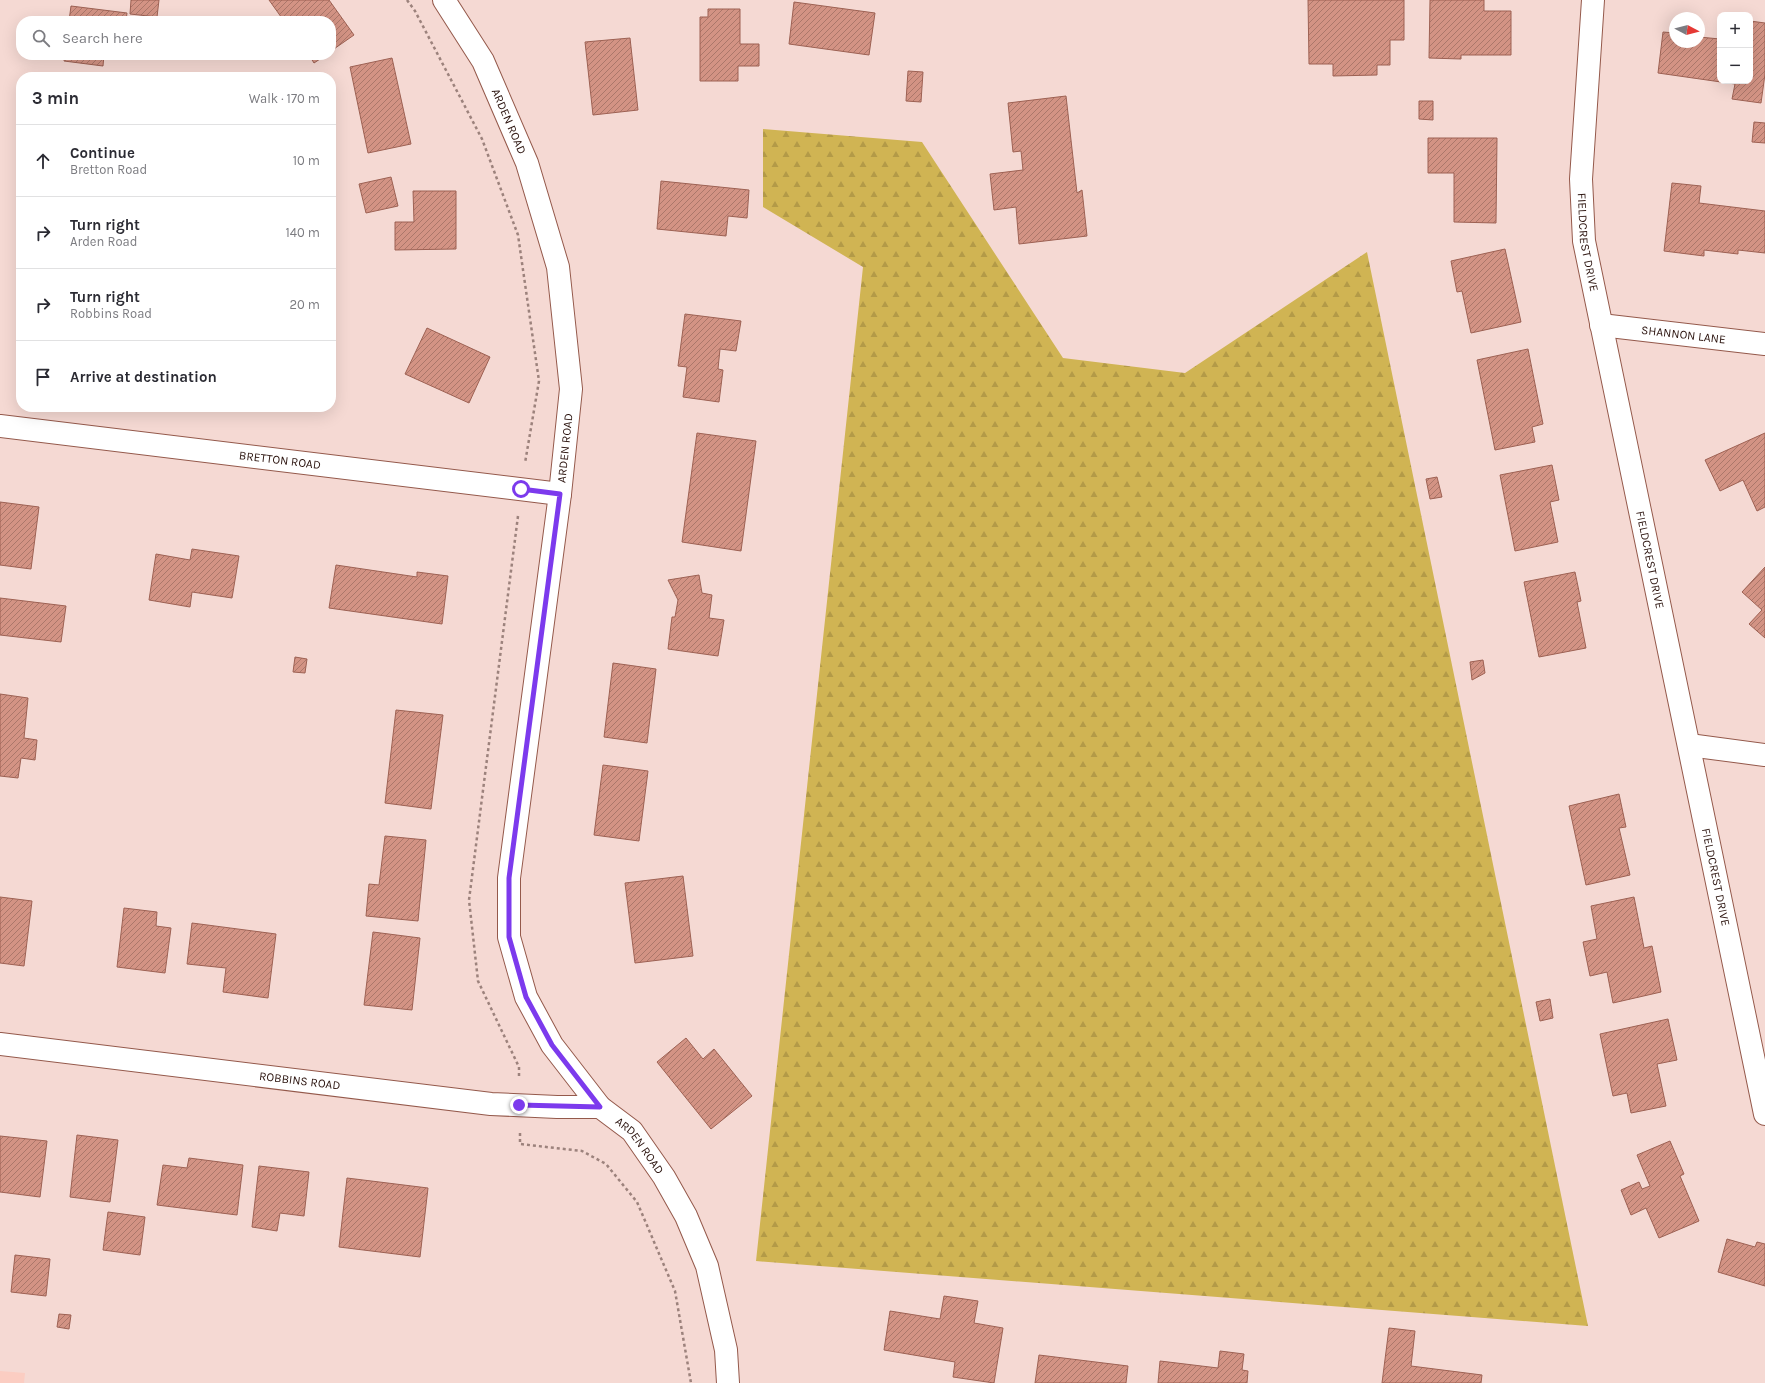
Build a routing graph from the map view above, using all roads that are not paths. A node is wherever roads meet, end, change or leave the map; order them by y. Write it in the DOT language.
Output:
graph roads {
  1 [pos="444,0"];
  2 [pos="1593,0"];
  3 [pos="1601,325"];
  4 [pos="1765,344"];
  5 [pos="0,426"];
  6 [pos="560,494"];
  7 [pos="1689,745"];
  8 [pos="1765,755"];
  9 [pos="0,1044"];
  10 [pos="600,1107"];
  11 [pos="1765,1114"];
  12 [pos="728,1383"];
  1 -- 6 [label="street, ARDEN ROAD"];
  2 -- 3 [label="street, FIELDCREST DRIVE"];
  3 -- 4 [label="street, SHANNON LANE"];
  3 -- 7 [label="street, FIELDCREST DRIVE"];
  5 -- 6 [label="street, BRETTON ROAD"];
  6 -- 10 [label="street, ARDEN ROAD"];
  7 -- 8 [label="street"];
  7 -- 11 [label="street, FIELDCREST DRIVE"];
  9 -- 10 [label="street, ROBBINS ROAD"];
  10 -- 12 [label="street, ARDEN ROAD"];
}
